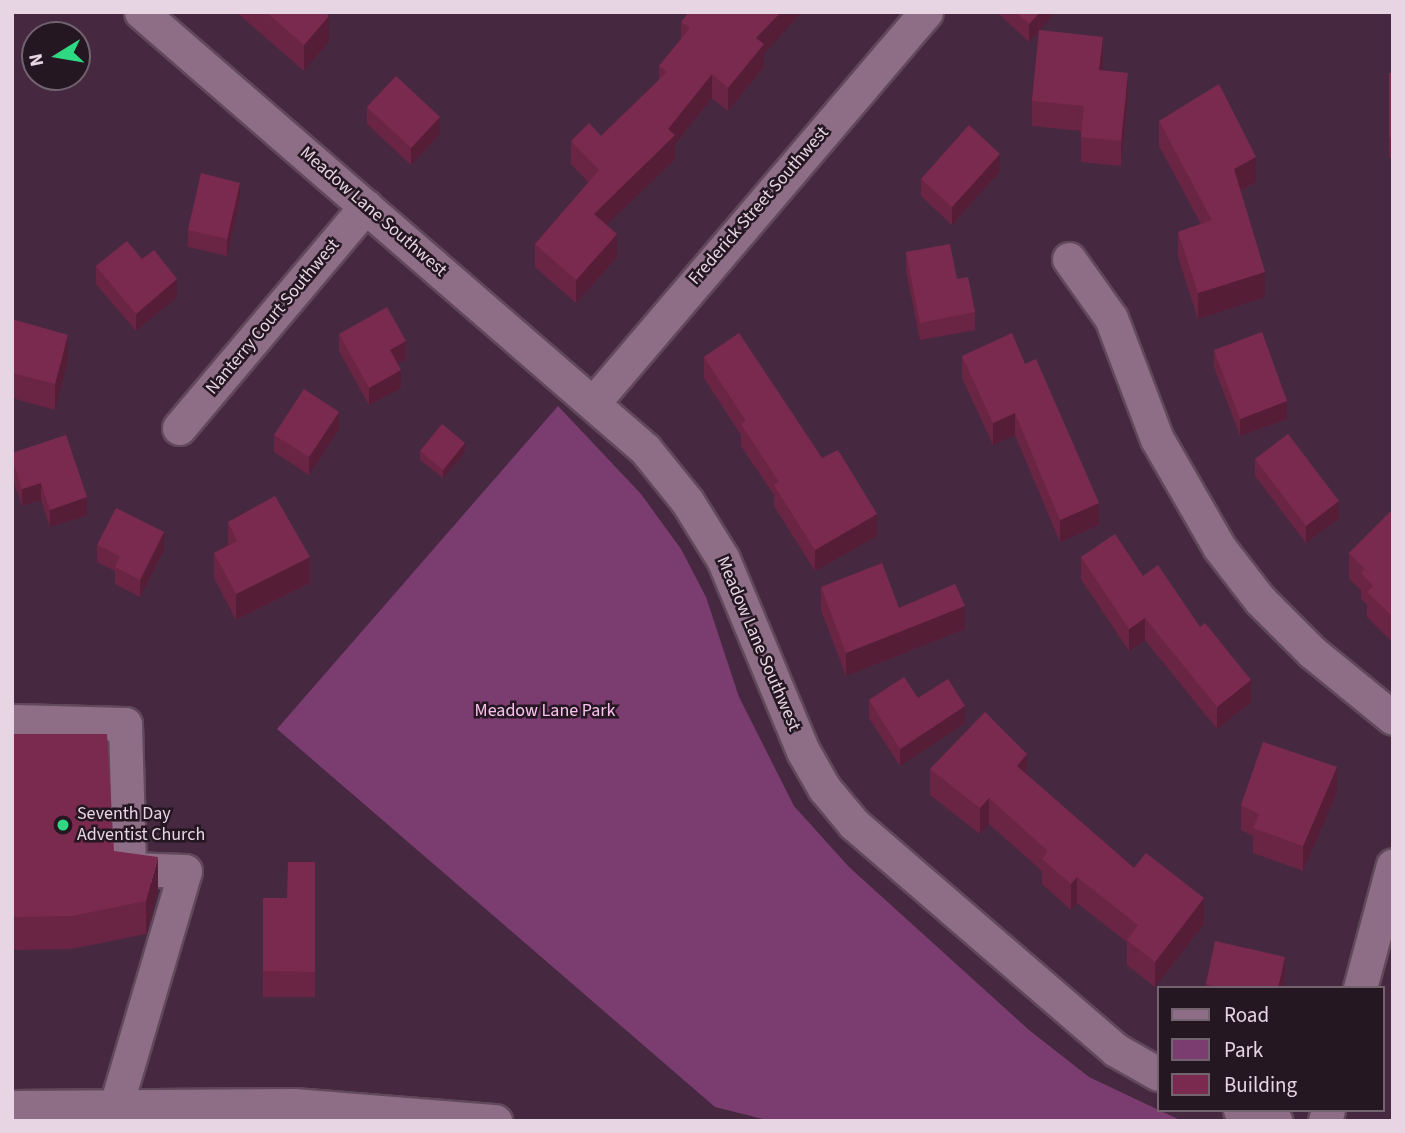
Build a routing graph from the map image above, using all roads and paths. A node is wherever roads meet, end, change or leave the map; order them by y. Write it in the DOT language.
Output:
graph roads {
  1 [pos="141,12"];
  2 [pos="926,12"];
  3 [pos="366,206"];
  4 [pos="1069,259"];
  5 [pos="594,402"];
  6 [pos="178,428"];
  7 [pos="1393,718"];
  8 [pos="12,721"];
  9 [pos="1393,864"];
  10 [pos="1361,986"];
  11 [pos="1156,1073"];
  12 [pos="116,1105"];
  13 [pos="12,1107"];
  14 [pos="1246,1112"];
  15 [pos="495,1121"];
  16 [pos="1275,1121"];
  1 -- 3 [label="street, Meadow Lane Southwest"];
  2 -- 5 [label="street, Frederick Street Southwest"];
  3 -- 5 [label="street, Meadow Lane Southwest"];
  3 -- 6 [label="street, Nanterry Court Southwest"];
  4 -- 7 [label="street"];
  5 -- 11 [label="street, Meadow Lane Southwest"];
  8 -- 12 [label="street"];
  9 -- 10 [label="street"];
  12 -- 13 [label="street"];
  12 -- 15 [label="street"];
  14 -- 16 [label="street"];
}
